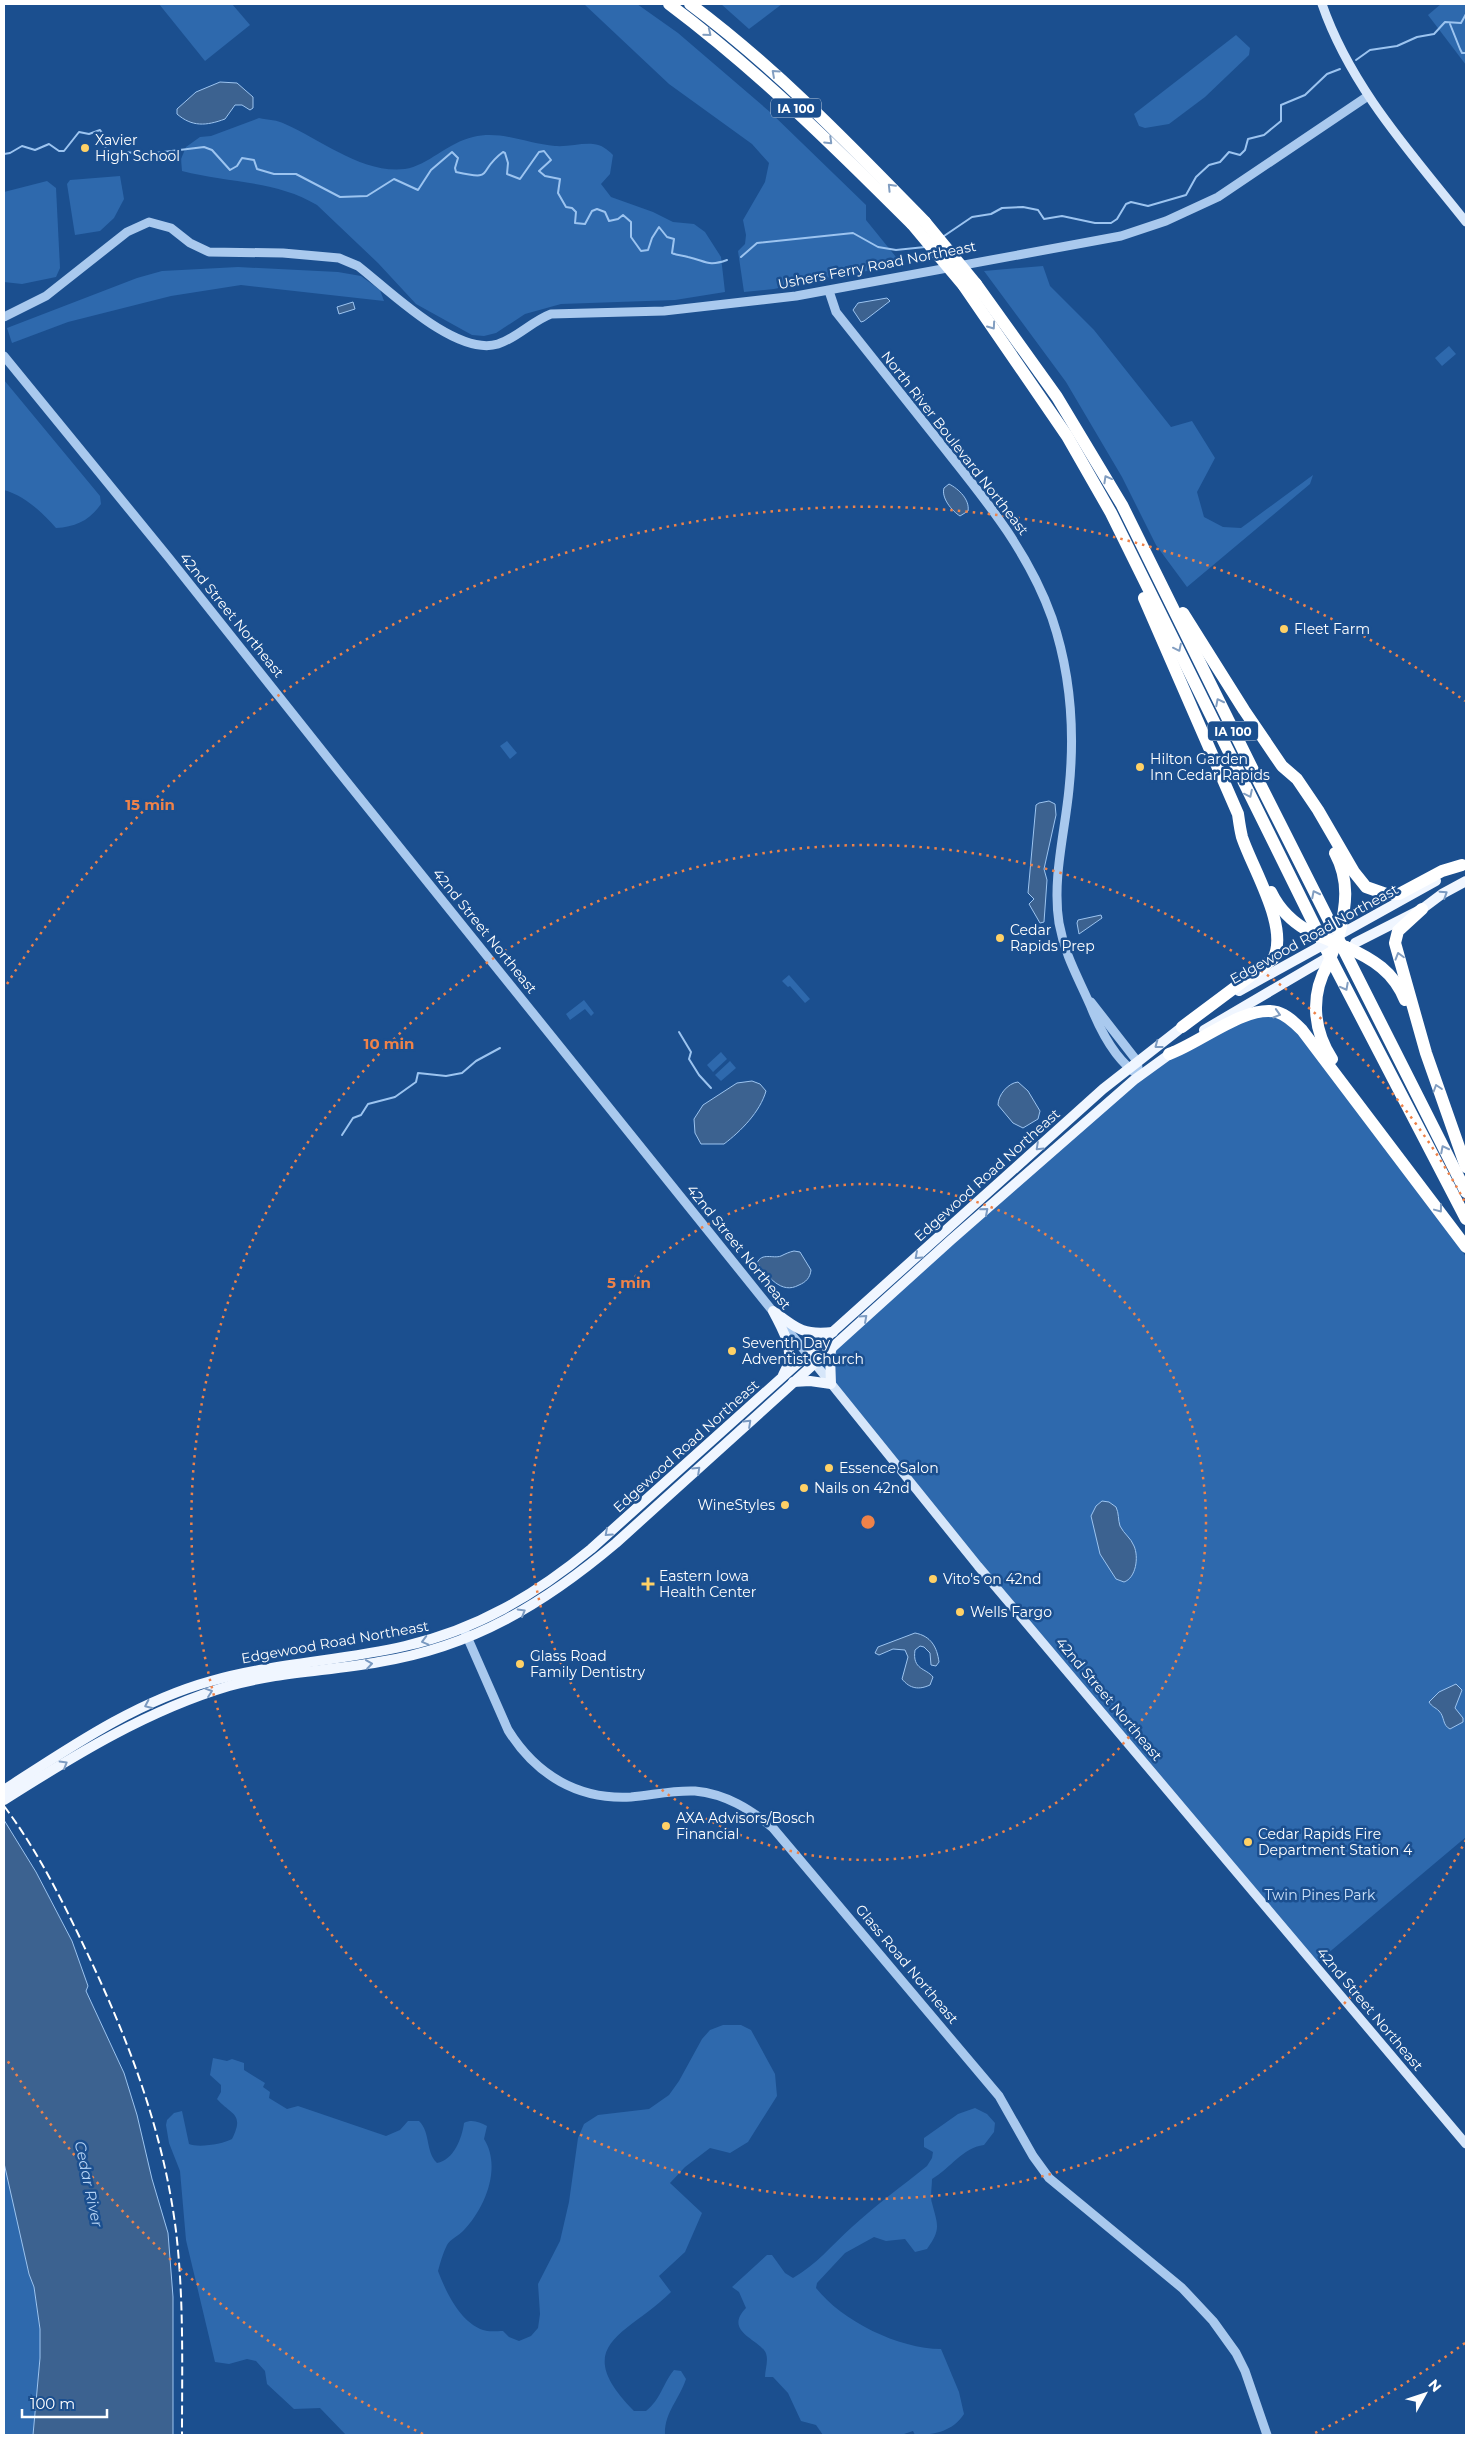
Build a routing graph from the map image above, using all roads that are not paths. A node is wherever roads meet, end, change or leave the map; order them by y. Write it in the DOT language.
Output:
graph roads {
  1 [pos="669,4"];
  2 [pos="690,4"];
  3 [pos="1322,4"];
  4 [pos="1368,96"];
  5 [pos="1466,222"];
  6 [pos="919,223"];
  7 [pos="970,285"];
  8 [pos="829,291"];
  9 [pos="4,318"];
  10 [pos="4,356"];
  11 [pos="1087,471"];
  12 [pos="1122,506"];
  13 [pos="1282,766"];
  14 [pos="1238,814"];
  15 [pos="1464,864"];
  16 [pos="1466,881"];
  17 [pos="1422,909"];
  18 [pos="1338,947"];
  19 [pos="1087,998"];
  20 [pos="1182,1027"];
  21 [pos="1426,1053"];
  22 [pos="1169,1054"];
  23 [pos="1136,1061"];
  24 [pos="1133,1072"];
  25 [pos="1399,1156"];
  26 [pos="1466,1167"];
  27 [pos="1466,1192"];
  28 [pos="1466,1219"];
  29 [pos="1466,1247"];
  30 [pos="773,1311"];
  31 [pos="834,1332"];
  32 [pos="832,1346"];
  33 [pos="811,1359"];
  34 [pos="780,1380"];
  35 [pos="792,1382"];
  36 [pos="831,1384"];
  37 [pos="466,1633"];
  38 [pos="330,1658"];
  39 [pos="306,1672"];
  40 [pos="20,1785"];
  41 [pos="4,1790"];
  42 [pos="4,1800"];
  43 [pos="1466,2144"];
  44 [pos="1267,2435"];
  1 -- 6 [label="highway, IA 100, one-way"];
  6 -- 2 [label="highway, IA 100, one-way"];
  3 -- 4 [label="main road"];
  4 -- 5 [label="main road"];
  4 -- 8 [label="street, Ushers Ferry Road Northeast"];
  6 -- 7 [label="highway, IA 100, bridge"];
  7 -- 11 [label="highway, IA 100, one-way"];
  12 -- 7 [label="highway, IA 100, one-way"];
  8 -- 9 [label="street, Ushers Ferry Road Northeast"];
  8 -- 19 [label="street, North River Boulevard Northeast"];
  10 -- 30 [label="street, 42nd Street Northeast"];
  11 -- 14 [label="highway"];
  11 -- 28 [label="highway, IA 100, one-way"];
  12 -- 13 [label="highway"];
  27 -- 12 [label="highway, IA 100, one-way"];
  13 -- 15 [label="highway"];
  13 -- 18 [label="highway"];
  14 -- 18 [label="highway, bridge"];
  14 -- 20 [label="highway"];
  15 -- 18 [label="main road, Edgewood Road Northeast"];
  17 -- 16 [label="main road, Edgewood Road Northeast, one-way"];
  17 -- 18 [label="main road, Edgewood Road Northeast"];
  21 -- 17 [label="highway, one-way"];
  18 -- 20 [label="main road, Edgewood Road Northeast"];
  18 -- 21 [label="highway"];
  18 -- 22 [label="main road, Edgewood Road Northeast"];
  18 -- 25 [label="highway"];
  19 -- 23 [label="street, North River Boulevard Northeast"];
  19 -- 24 [label="street, North River Boulevard Northeast"];
  20 -- 23 [label="main road, Edgewood Road Northeast, one-way"];
  26 -- 21 [label="highway, one-way"];
  22 -- 24 [label="main road, Edgewood Road Northeast"];
  22 -- 25 [label="highway, one-way"];
  23 -- 24 [label="main road, Edgewood Road Northeast"];
  24 -- 31 [label="main road, Edgewood Road Northeast, one-way"];
  32 -- 24 [label="main road, Edgewood Road Northeast, one-way"];
  25 -- 29 [label="highway, one-way"];
  30 -- 31 [label="main road"];
  30 -- 33 [label="street, 42nd Street Northeast"];
  30 -- 34 [label="main road"];
  31 -- 33 [label="main road, Edgewood Road Northeast"];
  32 -- 33 [label="main road, Edgewood Road Northeast"];
  32 -- 36 [label="main road"];
  33 -- 34 [label="main road, Edgewood Road Northeast"];
  33 -- 35 [label="main road, Edgewood Road Northeast"];
  33 -- 36 [label="main road, 42nd Street Northeast"];
  34 -- 37 [label="main road, Edgewood Road Northeast, one-way"];
  35 -- 36 [label="main road"];
  37 -- 35 [label="main road, Edgewood Road Northeast, one-way"];
  36 -- 43 [label="main road, 42nd Street Northeast"];
  37 -- 38 [label="main road, Edgewood Road Northeast, one-way"];
  39 -- 37 [label="main road, Edgewood Road Northeast, one-way"];
  37 -- 44 [label="street, Glass Road Northeast"];
  38 -- 39 [label="main road"];
  38 -- 40 [label="main road, Edgewood Road Northeast, one-way"];
  40 -- 39 [label="main road, Edgewood Road Northeast, one-way"];
  40 -- 41 [label="main road"];
  40 -- 42 [label="main road"];
}
